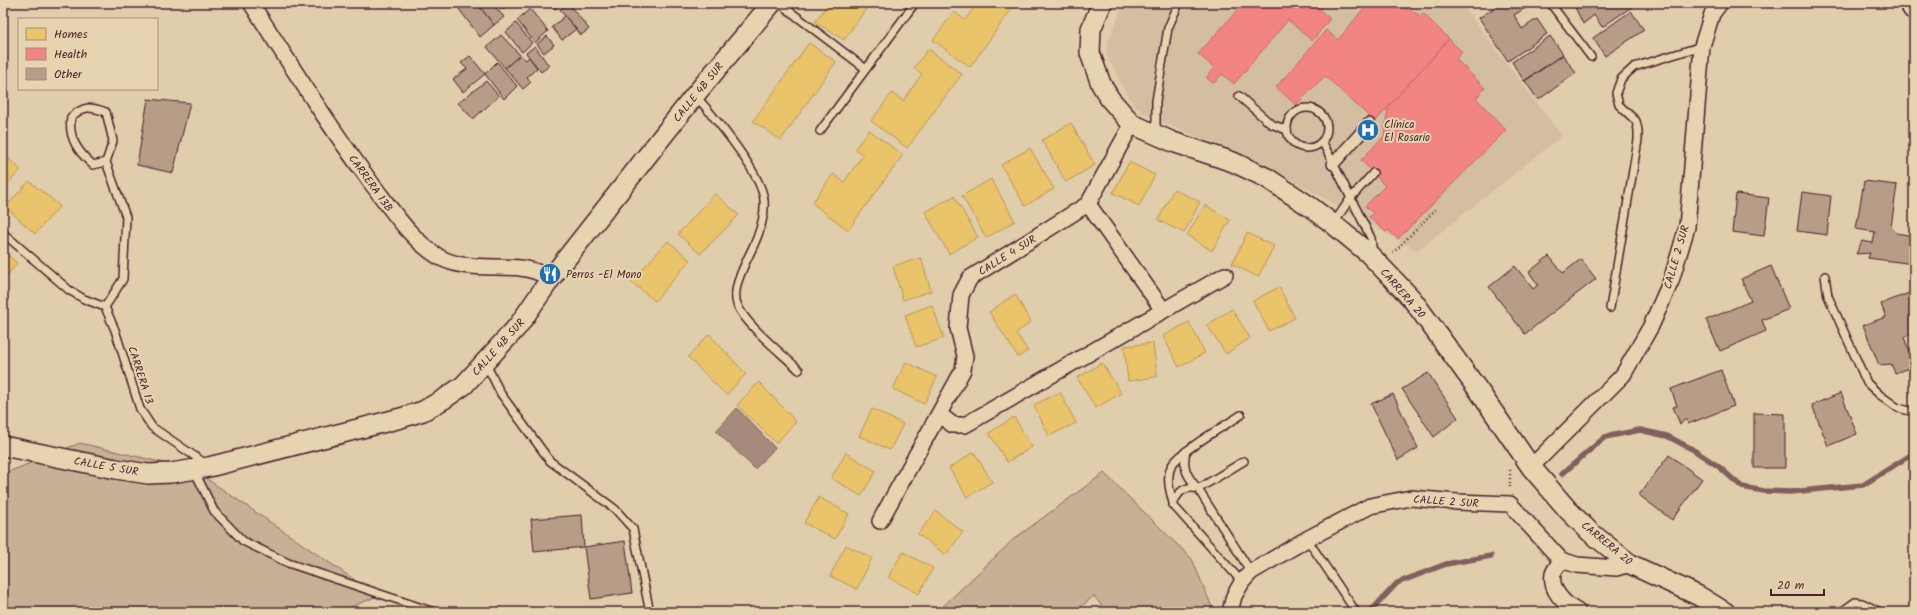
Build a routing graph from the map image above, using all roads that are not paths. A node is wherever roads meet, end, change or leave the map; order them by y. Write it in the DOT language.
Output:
graph roads {
  1 [pos="251,3"];
  2 [pos="772,3"];
  3 [pos="779,3"];
  4 [pos="915,3"];
  5 [pos="1102,3"];
  6 [pos="1179,3"];
  7 [pos="1550,3"];
  8 [pos="1720,3"];
  9 [pos="1910,3"];
  10 [pos="1914,9"];
  11 [pos="1702,46"];
  12 [pos="1591,57"];
  13 [pos="866,69"];
  14 [pos="695,95"];
  15 [pos="1239,96"];
  16 [pos="1132,124"];
  17 [pos="1368,124"];
  18 [pos="820,130"];
  19 [pos="1288,130"];
  20 [pos="1156,134"];
  21 [pos="1322,141"];
  22 [pos="106,162"];
  23 [pos="1333,164"];
  24 [pos="1373,173"];
  25 [pos="1350,199"];
  26 [pos="1088,204"];
  27 [pos="1333,224"];
  28 [pos="3,233"];
  29 [pos="1374,260"];
  30 [pos="1225,275"];
  31 [pos="1825,276"];
  32 [pos="551,278"];
  33 [pos="105,307"];
  34 [pos="1610,308"];
  35 [pos="1163,310"];
  36 [pos="485,362"];
  37 [pos="799,370"];
  38 [pos="1914,410"];
  39 [pos="940,415"];
  40 [pos="1241,415"];
  41 [pos="3,446"];
  42 [pos="1186,451"];
  43 [pos="1244,461"];
  44 [pos="1531,467"];
  45 [pos="202,468"];
  46 [pos="1198,489"];
  47 [pos="1173,506"];
  48 [pos="880,521"];
  49 [pos="1307,539"];
  50 [pos="1561,560"];
  51 [pos="1630,564"];
  52 [pos="1247,577"];
  53 [pos="649,608"];
  54 [pos="434,612"];
  55 [pos="1230,612"];
  56 [pos="1356,612"];
  57 [pos="1578,612"];
  58 [pos="1725,612"];
  59 [pos="1841,612"];
  60 [pos="1880,612"];
  1 -- 32 [label="street, CARRERA 13B"];
  2 -- 14 [label="street, CALLE 4B SUR"];
  3 -- 13 [label="lane"];
  4 -- 13 [label="lane"];
  5 -- 16 [label="street, CARRERA 20"];
  6 -- 20 [label="lane"];
  7 -- 12 [label="lane"];
  8 -- 11 [label="street, CALLE 2 SUR"];
  9 -- 10 [label="main road"];
  11 -- 34 [label="lane"];
  11 -- 44 [label="street, CALLE 2 SUR"];
  13 -- 18 [label="lane"];
  14 -- 32 [label="street, CALLE 4B SUR"];
  14 -- 37 [label="lane"];
  15 -- 19 [label="lane"];
  16 -- 20 [label="street, CARRERA 20"];
  16 -- 26 [label="street, CALLE 4 SUR"];
  17 -- 23 [label="street"];
  19 -- 21 [label="lane"];
  19 -- 21 [label="lane"];
  20 -- 27 [label="street, CARRERA 20"];
  21 -- 23 [label="lane"];
  22 -- 22 [label="lane"];
  22 -- 33 [label="lane"];
  23 -- 25 [label="lane"];
  24 -- 25 [label="lane"];
  25 -- 27 [label="lane"];
  25 -- 29 [label="lane"];
  26 -- 35 [label="street"];
  26 -- 39 [label="street, CALLE 4 SUR"];
  27 -- 29 [label="street, CARRERA 20"];
  28 -- 33 [label="lane"];
  29 -- 44 [label="street, CARRERA 20"];
  30 -- 35 [label="street"];
  31 -- 38 [label="lane"];
  32 -- 36 [label="street, CALLE 4B SUR"];
  33 -- 45 [label="lane, CARRERA 13"];
  35 -- 39 [label="street"];
  36 -- 45 [label="street, CALLE 4B SUR"];
  36 -- 53 [label="lane"];
  39 -- 48 [label="street, CALLE 4 SUR"];
  40 -- 42 [label="lane"];
  41 -- 45 [label="street, CALLE 5 SUR"];
  42 -- 46 [label="lane"];
  42 -- 47 [label="lane"];
  43 -- 46 [label="lane"];
  44 -- 51 [label="street, CARRERA 20"];
  45 -- 54 [label="lane"];
  46 -- 47 [label="lane"];
  46 -- 52 [label="lane"];
  47 -- 52 [label="lane"];
  49 -- 50 [label="street, CALLE 2 SUR"];
  49 -- 52 [label="street, CALLE 2 SUR"];
  49 -- 56 [label="lane"];
  50 -- 51 [label="street"];
  50 -- 57 [label="street"];
  51 -- 58 [label="street, CARRERA 20"];
  52 -- 55 [label="street"];
  59 -- 60 [label="lane"];
}
